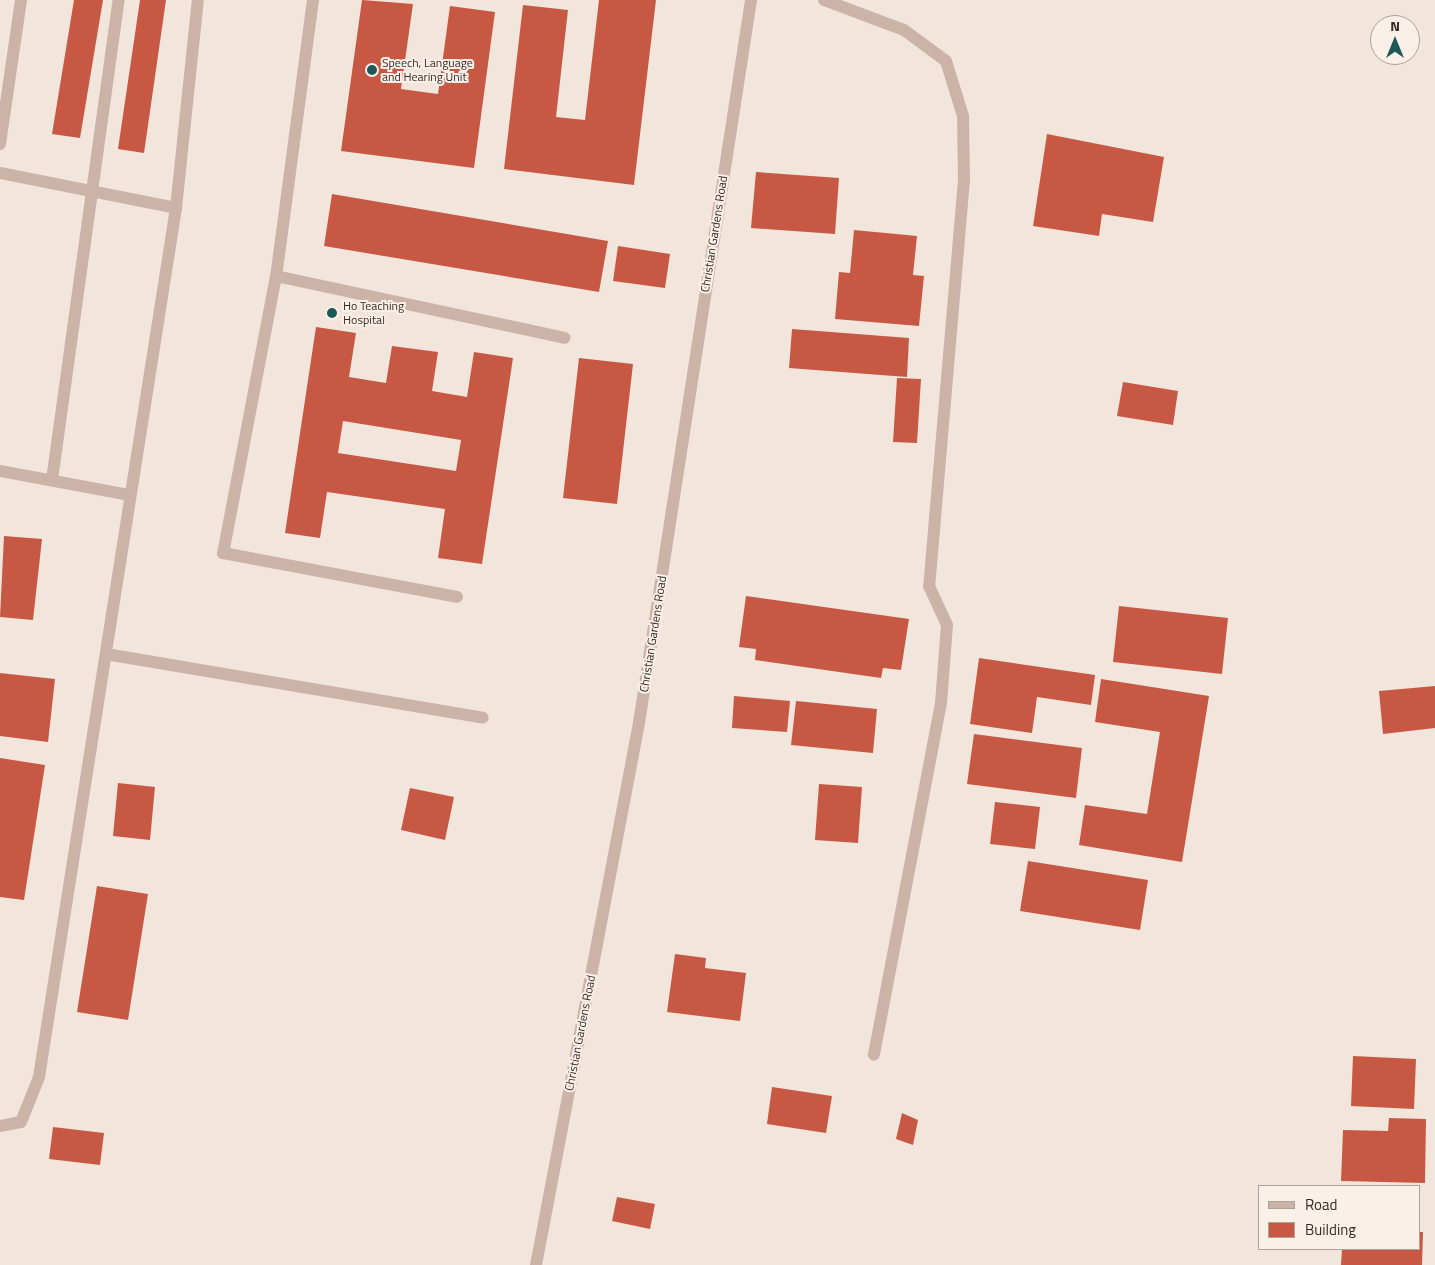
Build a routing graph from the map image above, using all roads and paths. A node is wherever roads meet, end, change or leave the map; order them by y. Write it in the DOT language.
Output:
graph roads {
  1 [pos="21,0"];
  2 [pos="120,0"];
  3 [pos="198,0"];
  4 [pos="313,0"];
  5 [pos="751,0"];
  6 [pos="824,0"];
  7 [pos="0,144"];
  8 [pos="0,173"];
  9 [pos="93,194"];
  10 [pos="176,208"];
  11 [pos="276,276"];
  12 [pos="564,338"];
  13 [pos="0,472"];
  14 [pos="52,480"];
  15 [pos="130,495"];
  16 [pos="457,597"];
  17 [pos="106,654"];
  18 [pos="483,718"];
  19 [pos="874,1055"];
  20 [pos="0,1126"];
  21 [pos="536,1265"];
  1 -- 7 [label="street"];
  2 -- 9 [label="street"];
  3 -- 10 [label="street"];
  4 -- 11 [label="street"];
  5 -- 21 [label="street, Christian Gardens Road"];
  6 -- 19 [label="street"];
  8 -- 9 [label="street"];
  9 -- 10 [label="street"];
  9 -- 14 [label="street"];
  10 -- 15 [label="street"];
  11 -- 12 [label="street"];
  11 -- 16 [label="street"];
  13 -- 14 [label="street"];
  14 -- 15 [label="street"];
  15 -- 17 [label="street"];
  17 -- 18 [label="street"];
  17 -- 20 [label="street"];
}
